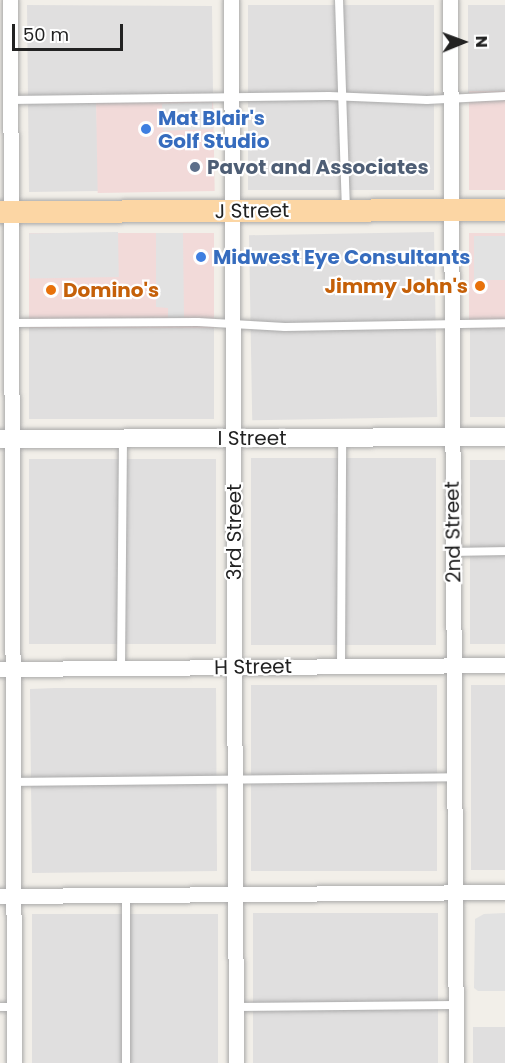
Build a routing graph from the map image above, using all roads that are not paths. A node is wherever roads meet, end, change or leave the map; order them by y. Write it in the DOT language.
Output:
graph roads {
  1 [pos="10,0"];
  2 [pos="231,0"];
  3 [pos="339,0"];
  4 [pos="450,0"];
  5 [pos="341,96"];
  6 [pos="505,96"];
  7 [pos="231,98"];
  8 [pos="450,99"];
  9 [pos="10,100"];
  10 [pos="346,210"];
  11 [pos="452,210"];
  12 [pos="505,210"];
  13 [pos="6,212"];
  14 [pos="231,212"];
  15 [pos="13,323"];
  16 [pos="505,323"];
  17 [pos="452,324"];
  18 [pos="232,325"];
  19 [pos="342,437"];
  20 [pos="452,437"];
  21 [pos="505,437"];
  22 [pos="233,438"];
  23 [pos="6,439"];
  24 [pos="123,439"];
  25 [pos="505,551"];
  26 [pos="453,552"];
  27 [pos="341,665"];
  28 [pos="505,665"];
  29 [pos="454,666"];
  30 [pos="122,668"];
  31 [pos="234,668"];
  32 [pos="6,669"];
  33 [pos="454,777"];
  34 [pos="235,779"];
  35 [pos="12,782"];
  36 [pos="454,892"];
  37 [pos="505,892"];
  38 [pos="236,894"];
  39 [pos="126,895"];
  40 [pos="7,896"];
  41 [pos="455,1005"];
  42 [pos="7,1007"];
  43 [pos="236,1007"];
  44 [pos="14,1063"];
  45 [pos="126,1063"];
  46 [pos="236,1063"];
  47 [pos="456,1063"];
  1 -- 9 [label="street"];
  2 -- 7 [label="street, 3rd Street"];
  3 -- 5 [label="lane"];
  4 -- 8 [label="street, 2nd Street"];
  5 -- 7 [label="lane"];
  5 -- 8 [label="lane"];
  5 -- 10 [label="lane"];
  6 -- 8 [label="lane"];
  7 -- 9 [label="lane"];
  7 -- 14 [label="street, 3rd Street"];
  8 -- 11 [label="street, 2nd Street"];
  9 -- 13 [label="street"];
  10 -- 11 [label="main road, J Street"];
  10 -- 14 [label="main road, J Street"];
  11 -- 12 [label="main road, J Street"];
  11 -- 17 [label="street, 2nd Street"];
  13 -- 14 [label="main road, J Street"];
  13 -- 15 [label="street"];
  14 -- 18 [label="street, 3rd Street"];
  15 -- 18 [label="lane"];
  15 -- 23 [label="street"];
  16 -- 17 [label="lane"];
  17 -- 18 [label="lane"];
  17 -- 20 [label="street, 2nd Street"];
  18 -- 22 [label="street, 3rd Street"];
  19 -- 20 [label="street, I Street"];
  19 -- 22 [label="street, I Street"];
  19 -- 27 [label="lane"];
  20 -- 21 [label="street, I Street"];
  20 -- 26 [label="street, 2nd Street"];
  22 -- 24 [label="street, I Street"];
  22 -- 31 [label="street, 3rd Street"];
  23 -- 24 [label="street, I Street"];
  23 -- 32 [label="street"];
  24 -- 30 [label="lane"];
  25 -- 26 [label="lane"];
  26 -- 29 [label="street, 2nd Street"];
  27 -- 29 [label="street, H Street"];
  27 -- 31 [label="street, H Street"];
  28 -- 29 [label="street, H Street"];
  29 -- 33 [label="street, 2nd Street"];
  30 -- 31 [label="street, H Street"];
  30 -- 32 [label="street, H Street"];
  31 -- 34 [label="street, 3rd Street"];
  32 -- 35 [label="street"];
  33 -- 34 [label="lane"];
  33 -- 36 [label="street, 2nd Street"];
  34 -- 35 [label="lane"];
  34 -- 38 [label="street, 3rd Street"];
  35 -- 40 [label="street"];
  36 -- 37 [label="street"];
  36 -- 38 [label="street"];
  36 -- 41 [label="street, 2nd Street"];
  38 -- 39 [label="street"];
  38 -- 43 [label="street, 3rd Street"];
  39 -- 40 [label="street"];
  39 -- 45 [label="lane"];
  40 -- 42 [label="street"];
  41 -- 43 [label="lane"];
  41 -- 47 [label="street, 2nd Street"];
  42 -- 44 [label="street"];
  43 -- 46 [label="street, 3rd Street"];
}
